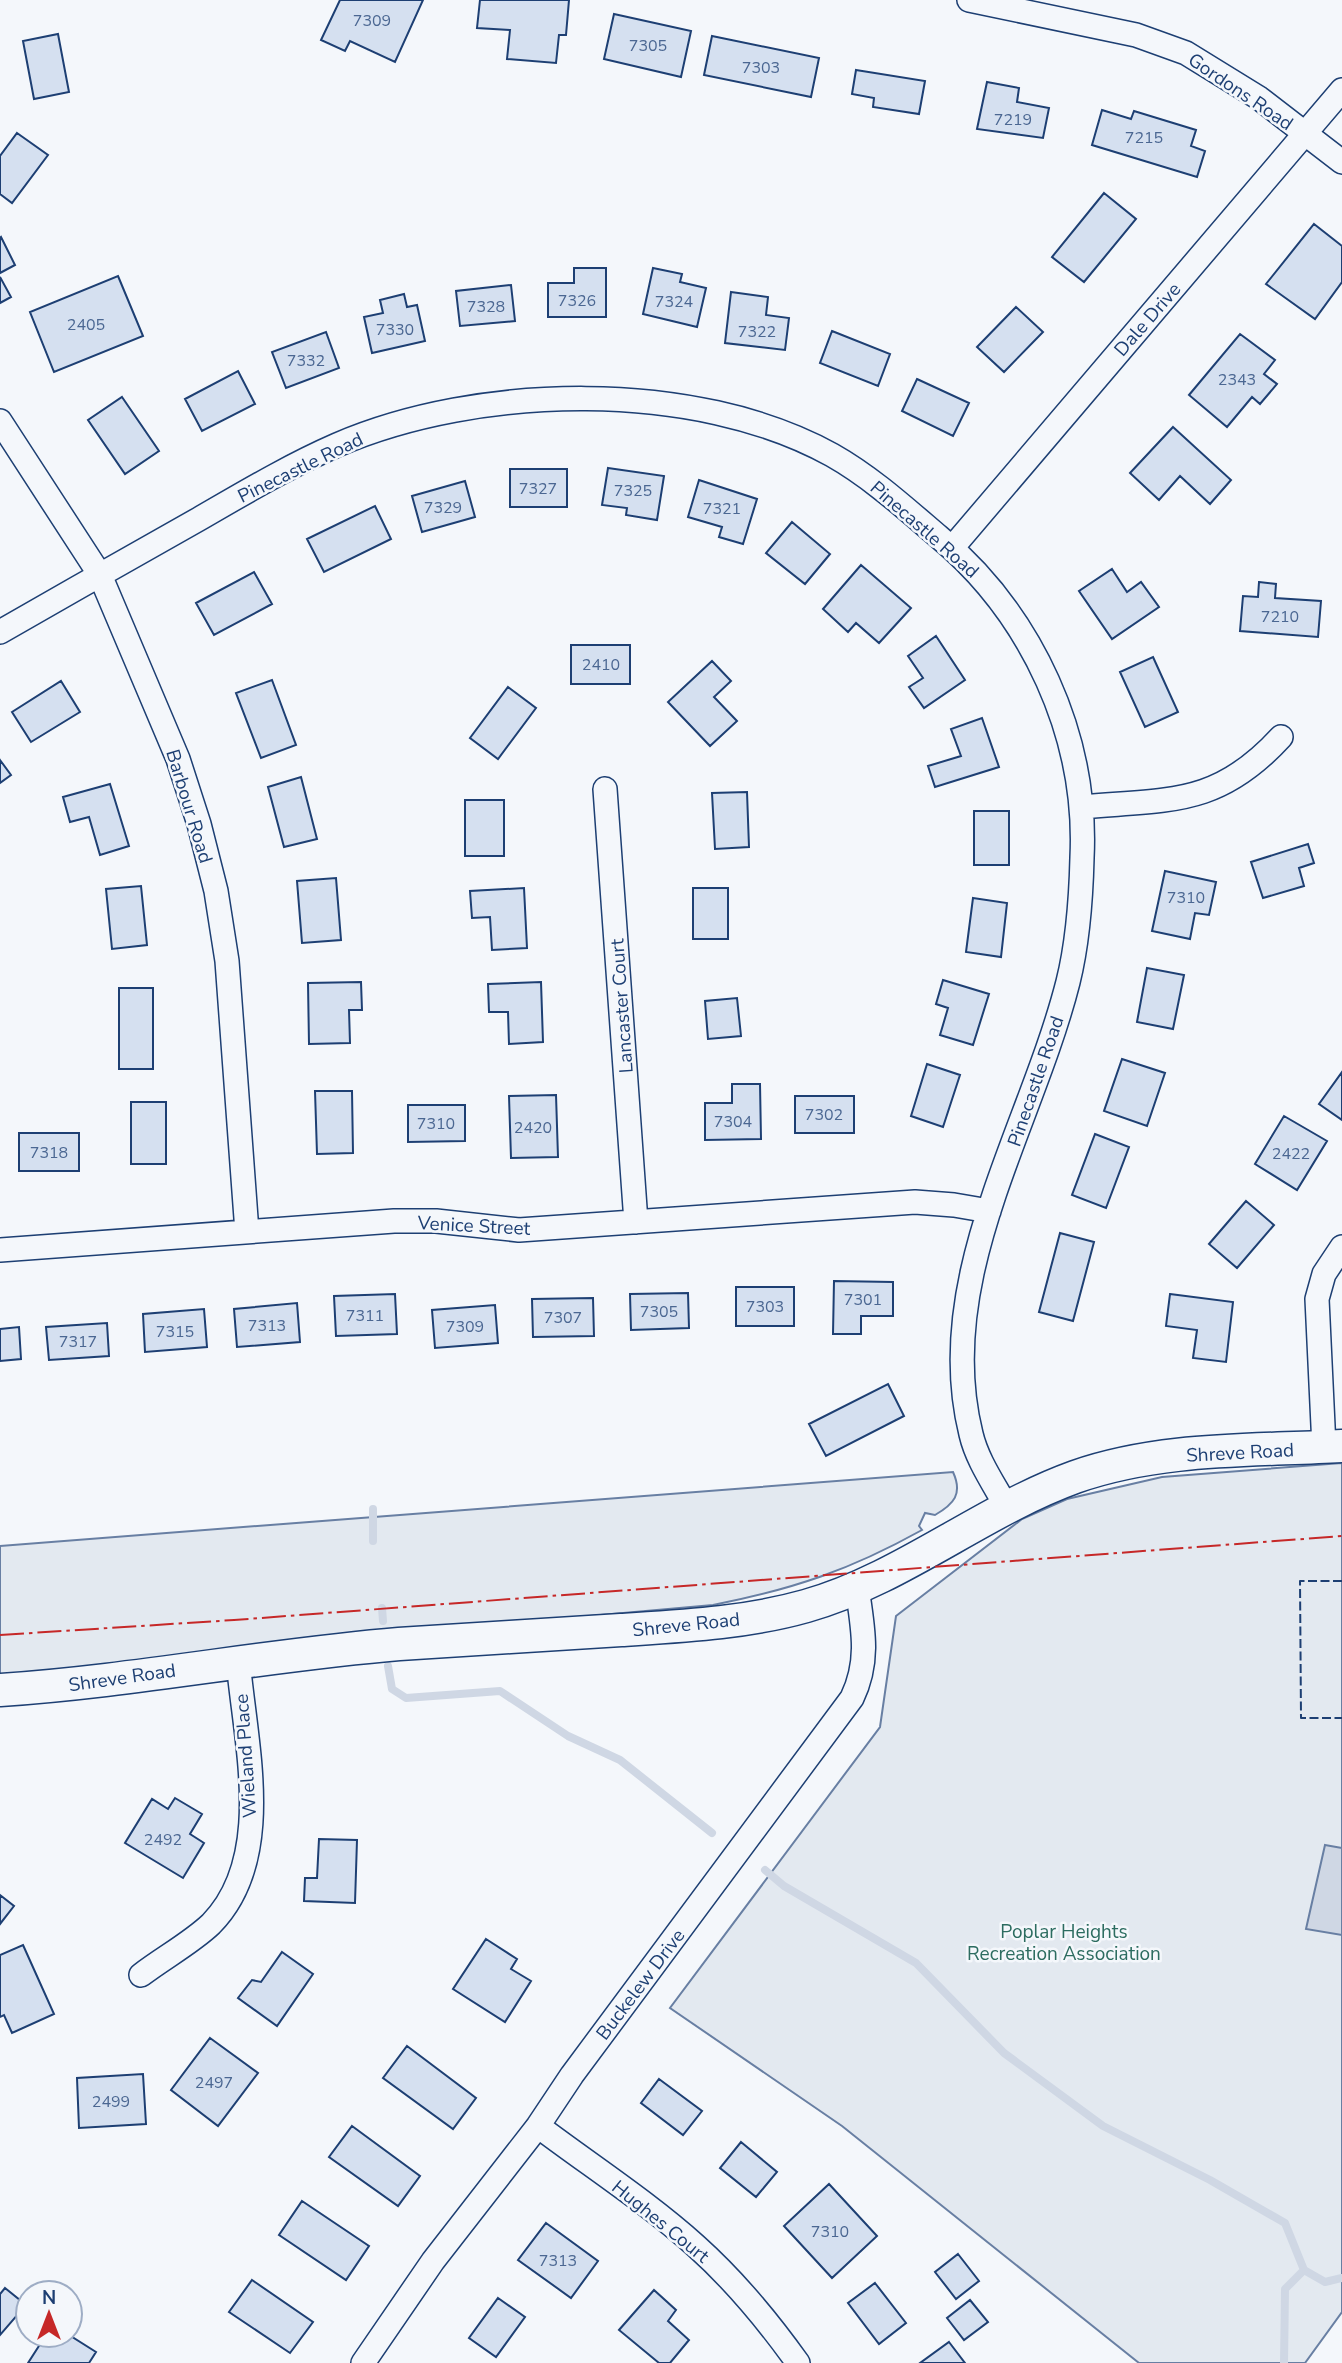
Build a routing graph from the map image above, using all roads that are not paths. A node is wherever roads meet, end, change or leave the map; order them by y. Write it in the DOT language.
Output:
graph roads {
  1 [pos="972,0"];
  2 [pos="1342,90"];
  3 [pos="1305,134"];
  4 [pos="1342,162"];
  5 [pos="0,421"];
  6 [pos="953,548"];
  7 [pos="100,575"];
  8 [pos="0,632"];
  9 [pos="1281,737"];
  10 [pos="605,789"];
  11 [pos="1081,807"];
  12 [pos="989,1211"];
  13 [pos="636,1222"];
  14 [pos="247,1232"];
  15 [pos="1342,1247"];
  16 [pos="0,1250"];
  17 [pos="1333,1447"];
  18 [pos="1007,1508"];
  19 [pos="857,1588"];
  20 [pos="238,1660"];
  21 [pos="0,1690"];
  22 [pos="141,1975"];
  23 [pos="538,2126"];
  24 [pos="363,2363"];
  25 [pos="798,2363"];
  1 -- 3 [label="street, Gordons Road"];
  2 -- 3 [label="street, Dale Drive"];
  3 -- 4 [label="street, Gordons Road"];
  3 -- 6 [label="street, Dale Drive"];
  5 -- 7 [label="street, Barbour Road"];
  6 -- 7 [label="street, Pinecastle Road"];
  6 -- 11 [label="street, Pinecastle Road"];
  7 -- 8 [label="street, Pinecastle Road"];
  7 -- 14 [label="street, Barbour Road"];
  9 -- 11 [label="street"];
  10 -- 13 [label="street, Lancaster Court"];
  11 -- 12 [label="street, Pinecastle Road"];
  12 -- 13 [label="street, Venice Street"];
  12 -- 18 [label="street, Pinecastle Road"];
  13 -- 14 [label="street, Venice Street"];
  14 -- 16 [label="street, Venice Street"];
  15 -- 17 [label="street"];
  17 -- 18 [label="main road, Shreve Road"];
  18 -- 19 [label="main road, Shreve Road"];
  19 -- 20 [label="main road, Shreve Road"];
  19 -- 23 [label="street, Buckelew Drive"];
  20 -- 21 [label="main road, Shreve Road"];
  20 -- 22 [label="street, Wieland Place"];
  23 -- 24 [label="street, Buckelew Drive"];
  23 -- 25 [label="street, Hughes Court"];
}
